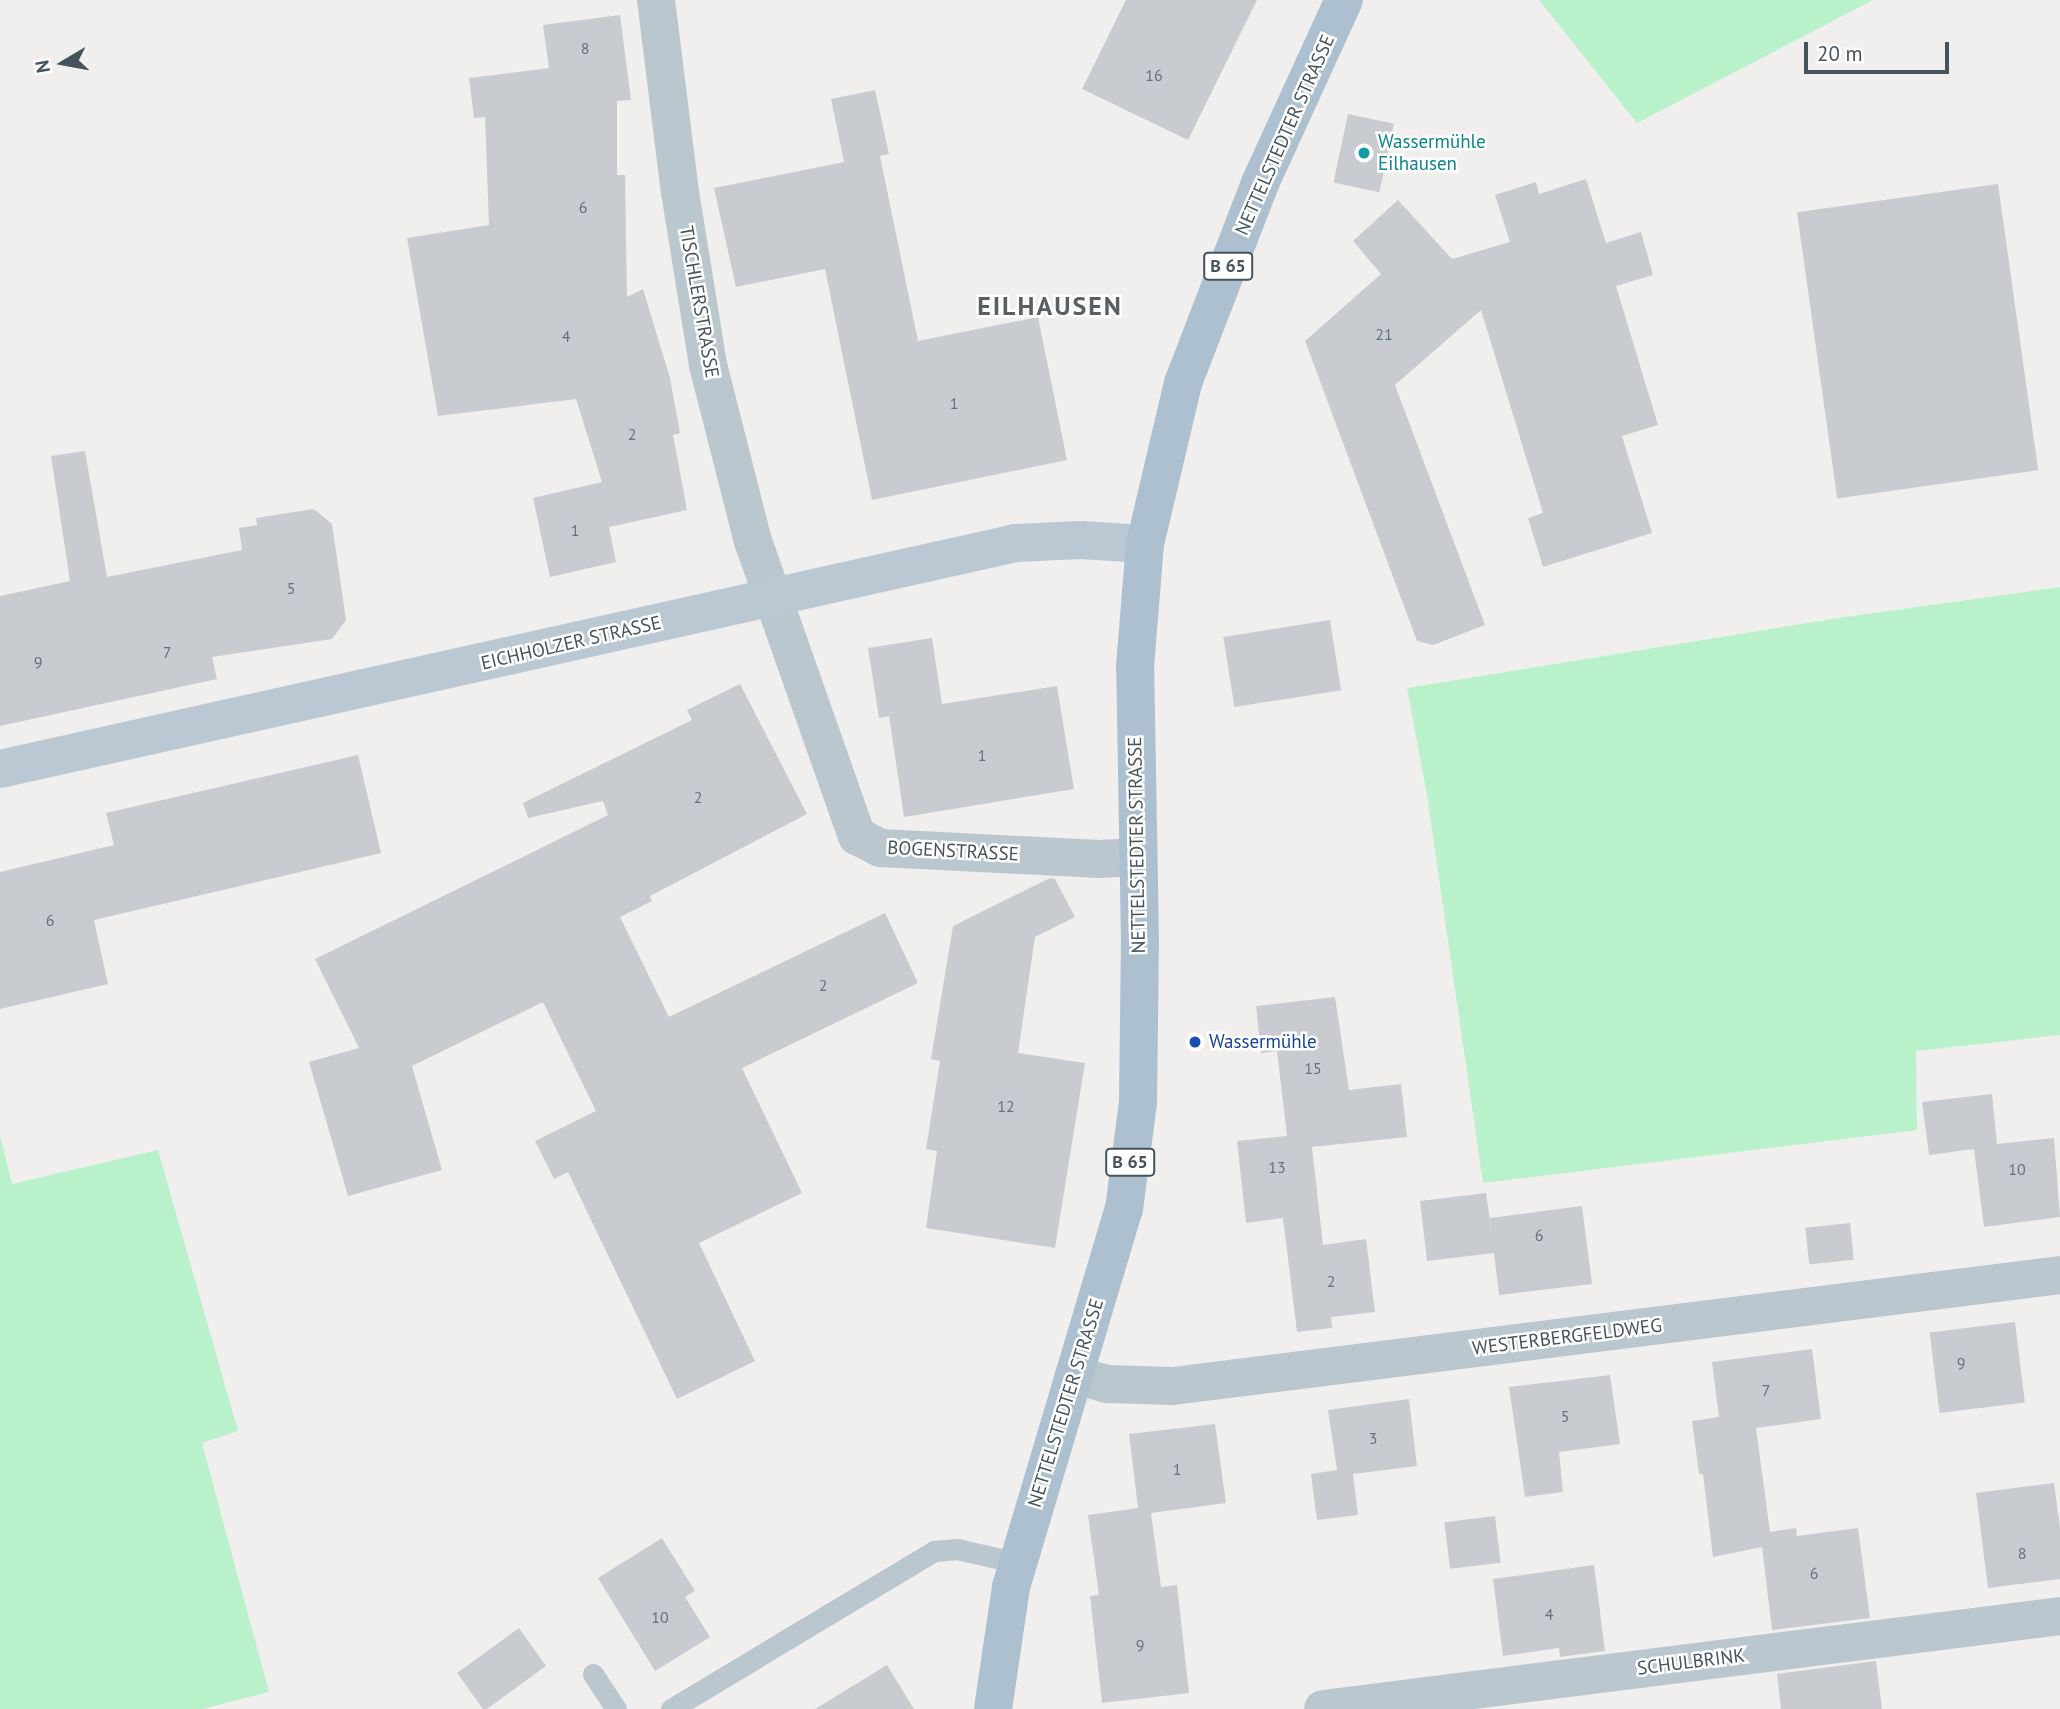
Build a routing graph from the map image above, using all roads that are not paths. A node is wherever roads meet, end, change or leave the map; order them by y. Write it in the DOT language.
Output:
graph roads {
  1 [pos="656,0"];
  2 [pos="1345,0"];
  3 [pos="1145,544"];
  4 [pos="773,597"];
  5 [pos="0,769"];
  6 [pos="1136,857"];
  7 [pos="2060,1275"];
  8 [pos="1074,1375"];
  9 [pos="1018,1563"];
  10 [pos="2060,1616"];
  11 [pos="593,1674"];
  12 [pos="616,1709"];
  13 [pos="671,1709"];
  14 [pos="993,1709"];
  15 [pos="1323,1709"];
  1 -- 4 [label="street, TISCHLERSTRASSE"];
  2 -- 3 [label="main road, NETTELSTEDTER STRASSE / B 65"];
  3 -- 4 [label="street, EICHHOLZER STRASSE"];
  3 -- 6 [label="main road, NETTELSTEDTER STRASSE / B 65"];
  4 -- 5 [label="street, EICHHOLZER STRASSE"];
  4 -- 6 [label="street, BOGENSTRASSE"];
  6 -- 8 [label="main road, NETTELSTEDTER STRASSE / B 65"];
  7 -- 8 [label="street, WESTERBERGFELDWEG"];
  8 -- 9 [label="main road, NETTELSTEDTER STRASSE / B 65"];
  9 -- 13 [label="lane"];
  9 -- 14 [label="main road, NETTELSTEDTER STRASSE / B 65"];
  10 -- 15 [label="street, SCHULBRINK"];
  11 -- 12 [label="lane"];
}
